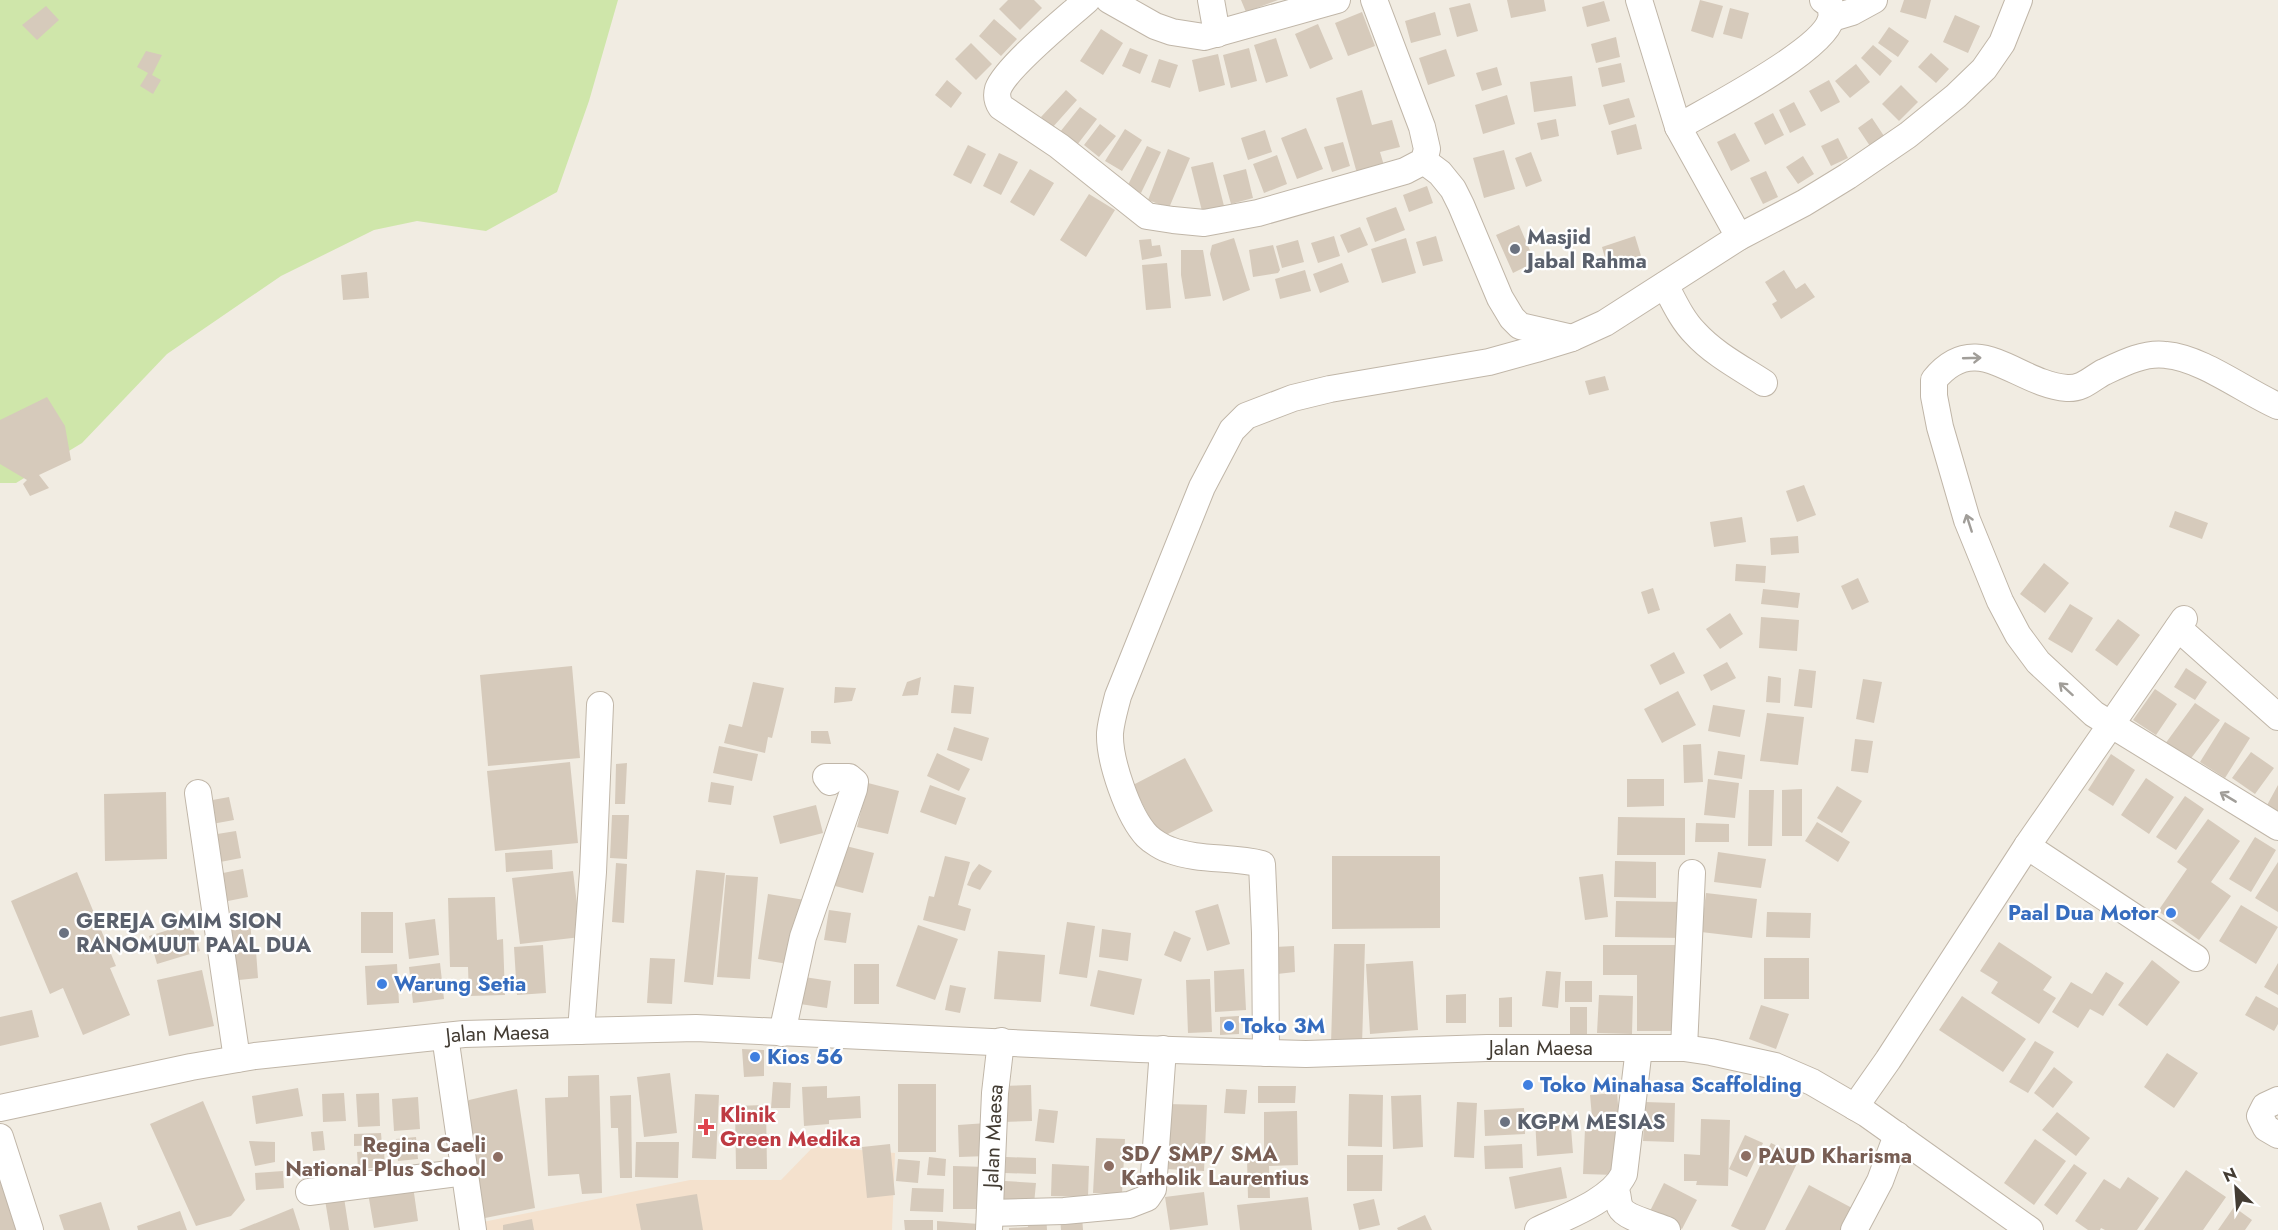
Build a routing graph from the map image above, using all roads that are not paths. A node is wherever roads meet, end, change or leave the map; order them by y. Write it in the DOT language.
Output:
graph roads {
  1 [pos="1087,0"];
  2 [pos="1109,0"];
  3 [pos="1211,0"];
  4 [pos="1337,0"];
  5 [pos="1374,0"];
  6 [pos="1639,0"];
  7 [pos="1874,0"];
  8 [pos="2019,0"];
  9 [pos="1827,9"];
  10 [pos="1217,34"];
  11 [pos="1678,127"];
  12 [pos="1424,161"];
  13 [pos="1739,237"];
  14 [pos="1665,285"];
  15 [pos="1572,338"];
  16 [pos="1764,383"];
  17 [pos="2278,406"];
  18 [pos="600,705"];
  19 [pos="2278,717"];
  20 [pos="2112,725"];
  21 [pos="830,782"];
  22 [pos="198,793"];
  23 [pos="2278,827"];
  24 [pos="2027,846"];
  25 [pos="1692,873"];
  26 [pos="2196,958"];
  27 [pos="581,1031"];
  28 [pos="782,1033"];
  29 [pos="445,1036"];
  30 [pos="1001,1041"];
  31 [pos="1639,1048"];
  32 [pos="1684,1048"];
  33 [pos="1163,1049"];
  34 [pos="1266,1053"];
  35 [pos="237,1059"];
  36 [pos="2278,1100"];
  37 [pos="1855,1107"];
  38 [pos="0,1108"];
  39 [pos="1897,1135"];
  40 [pos="2278,1136"];
  41 [pos="0,1137"];
  42 [pos="465,1172"];
  43 [pos="1615,1189"];
  44 [pos="309,1192"];
  45 [pos="1994,1219"];
  46 [pos="990,1221"];
  47 [pos="30,1230"];
  48 [pos="473,1230"];
  49 [pos="1538,1230"];
  50 [pos="1667,1230"];
  51 [pos="1854,1230"];
  52 [pos="2030,1230"];
  1 -- 12 [label="street"];
  2 -- 10 [label="street"];
  3 -- 10 [label="street"];
  4 -- 10 [label="street"];
  5 -- 12 [label="street"];
  6 -- 11 [label="street"];
  7 -- 9 [label="street"];
  8 -- 13 [label="street"];
  9 -- 11 [label="street"];
  11 -- 13 [label="street"];
  12 -- 15 [label="street"];
  13 -- 14 [label="street"];
  14 -- 15 [label="street"];
  14 -- 16 [label="street"];
  15 -- 34 [label="street"];
  20 -- 17 [label="street, one-way"];
  18 -- 27 [label="street"];
  19 -- 20 [label="street"];
  23 -- 20 [label="street, one-way"];
  20 -- 24 [label="street"];
  21 -- 28 [label="street"];
  22 -- 35 [label="street"];
  24 -- 26 [label="street"];
  24 -- 37 [label="street"];
  25 -- 32 [label="street"];
  27 -- 28 [label="street, Jalan Maesa"];
  27 -- 29 [label="street, Jalan Maesa"];
  28 -- 30 [label="street, Jalan Maesa"];
  29 -- 35 [label="street, Jalan Maesa"];
  29 -- 42 [label="street"];
  30 -- 33 [label="street, Jalan Maesa"];
  30 -- 46 [label="street, Jalan Maesa"];
  31 -- 32 [label="street, Jalan Maesa"];
  31 -- 34 [label="street, Jalan Maesa"];
  31 -- 43 [label="street"];
  32 -- 37 [label="street, Jalan Maesa"];
  33 -- 34 [label="street, Jalan Maesa"];
  33 -- 46 [label="street"];
  35 -- 38 [label="street, Jalan Maesa"];
  36 -- 40 [label="street"];
  37 -- 39 [label="street, Jalan Maesa"];
  39 -- 45 [label="street, Jalan Maesa"];
  39 -- 51 [label="street"];
  41 -- 47 [label="street"];
  42 -- 44 [label="street"];
  42 -- 48 [label="street"];
  43 -- 49 [label="street"];
  43 -- 50 [label="street"];
  45 -- 52 [label="street, Jalan Maesa"];
}
